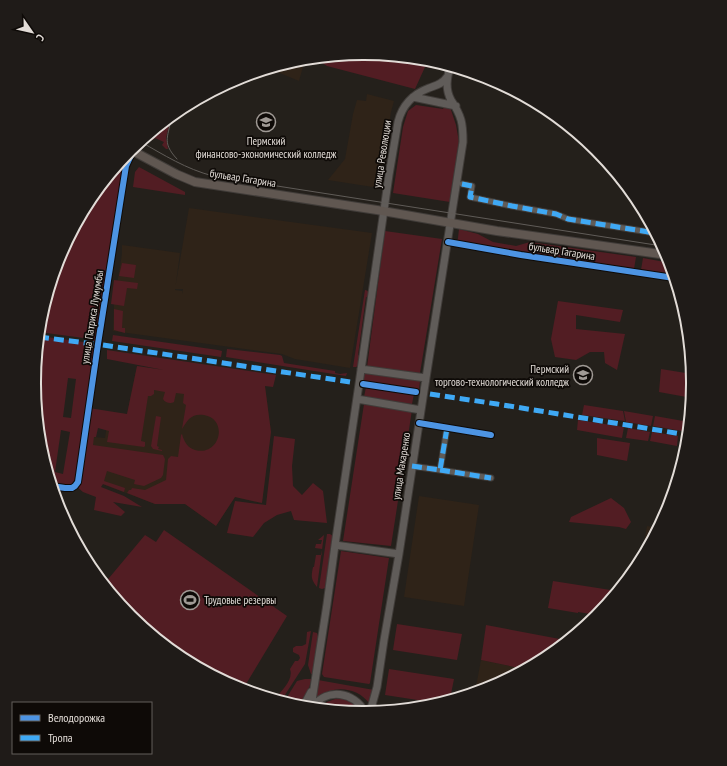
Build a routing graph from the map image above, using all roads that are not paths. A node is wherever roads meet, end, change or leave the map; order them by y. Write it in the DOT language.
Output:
graph roads {
  1 [pos="448,72"];
  2 [pos="447,77"];
  3 [pos="413,97"];
  4 [pos="456,106"];
  5 [pos="137,153"];
  6 [pos="126,166"];
  7 [pos="462,184"];
  8 [pos="384,212"];
  9 [pos="450,222"];
  10 [pos="649,232"];
  11 [pos="448,242"];
  12 [pos="659,254"];
  13 [pos="668,277"];
  14 [pos="361,369"];
  15 [pos="426,378"];
  16 [pos="357,399"];
  17 [pos="421,410"];
  18 [pos="419,423"];
  19 [pos="447,428"];
  20 [pos="492,435"];
  21 [pos="412,466"];
  22 [pos="440,470"];
  23 [pos="491,478"];
  24 [pos="58,487"];
  25 [pos="334,545"];
  26 [pos="399,554"];
  27 [pos="314,682"];
  28 [pos="377,687"];
  29 [pos="306,700"];
  30 [pos="312,701"];
  31 [pos="317,702"];
  32 [pos="361,706"];
  33 [pos="372,706"];
  34 [pos="374,706"];
  1 -- 2 [label="main road"];
  2 -- 3 [label="main road, улица Революции"];
  2 -- 4 [label="main road"];
  3 -- 4 [label="main road"];
  3 -- 8 [label="main road, улица Революции"];
  4 -- 9 [label="main road"];
  5 -- 8 [label="main road, бульвар Гагарина"];
  6 -- 24 [label="street, улица Патриса Лумумбы"];
  7 -- 10 [label="street"];
  8 -- 9 [label="main road, бульвар Гагарина"];
  8 -- 14 [label="main road"];
  9 -- 11 [label="main road, улица Макаренко"];
  9 -- 12 [label="main road, бульвар Гагарина"];
  11 -- 13 [label="street, бульвар Гагарина"];
  11 -- 15 [label="main road, улица Макаренко"];
  14 -- 15 [label="main road"];
  14 -- 16 [label="main road"];
  15 -- 17 [label="main road, улица Макаренко"];
  16 -- 17 [label="main road"];
  16 -- 25 [label="main road"];
  17 -- 18 [label="main road, улица Макаренко"];
  18 -- 19 [label="street"];
  18 -- 21 [label="main road, улица Макаренко"];
  19 -- 20 [label="street"];
  19 -- 22 [label="street"];
  21 -- 22 [label="street"];
  21 -- 26 [label="main road, улица Макаренко"];
  22 -- 23 [label="street"];
  25 -- 26 [label="main road"];
  25 -- 27 [label="main road"];
  26 -- 28 [label="main road, улица Макаренко"];
  27 -- 29 [label="main road"];
  27 -- 30 [label="main road"];
  28 -- 33 [label="main road, улица Макаренко"];
  28 -- 34 [label="main road"];
  31 -- 32 [label="main road"];
}
